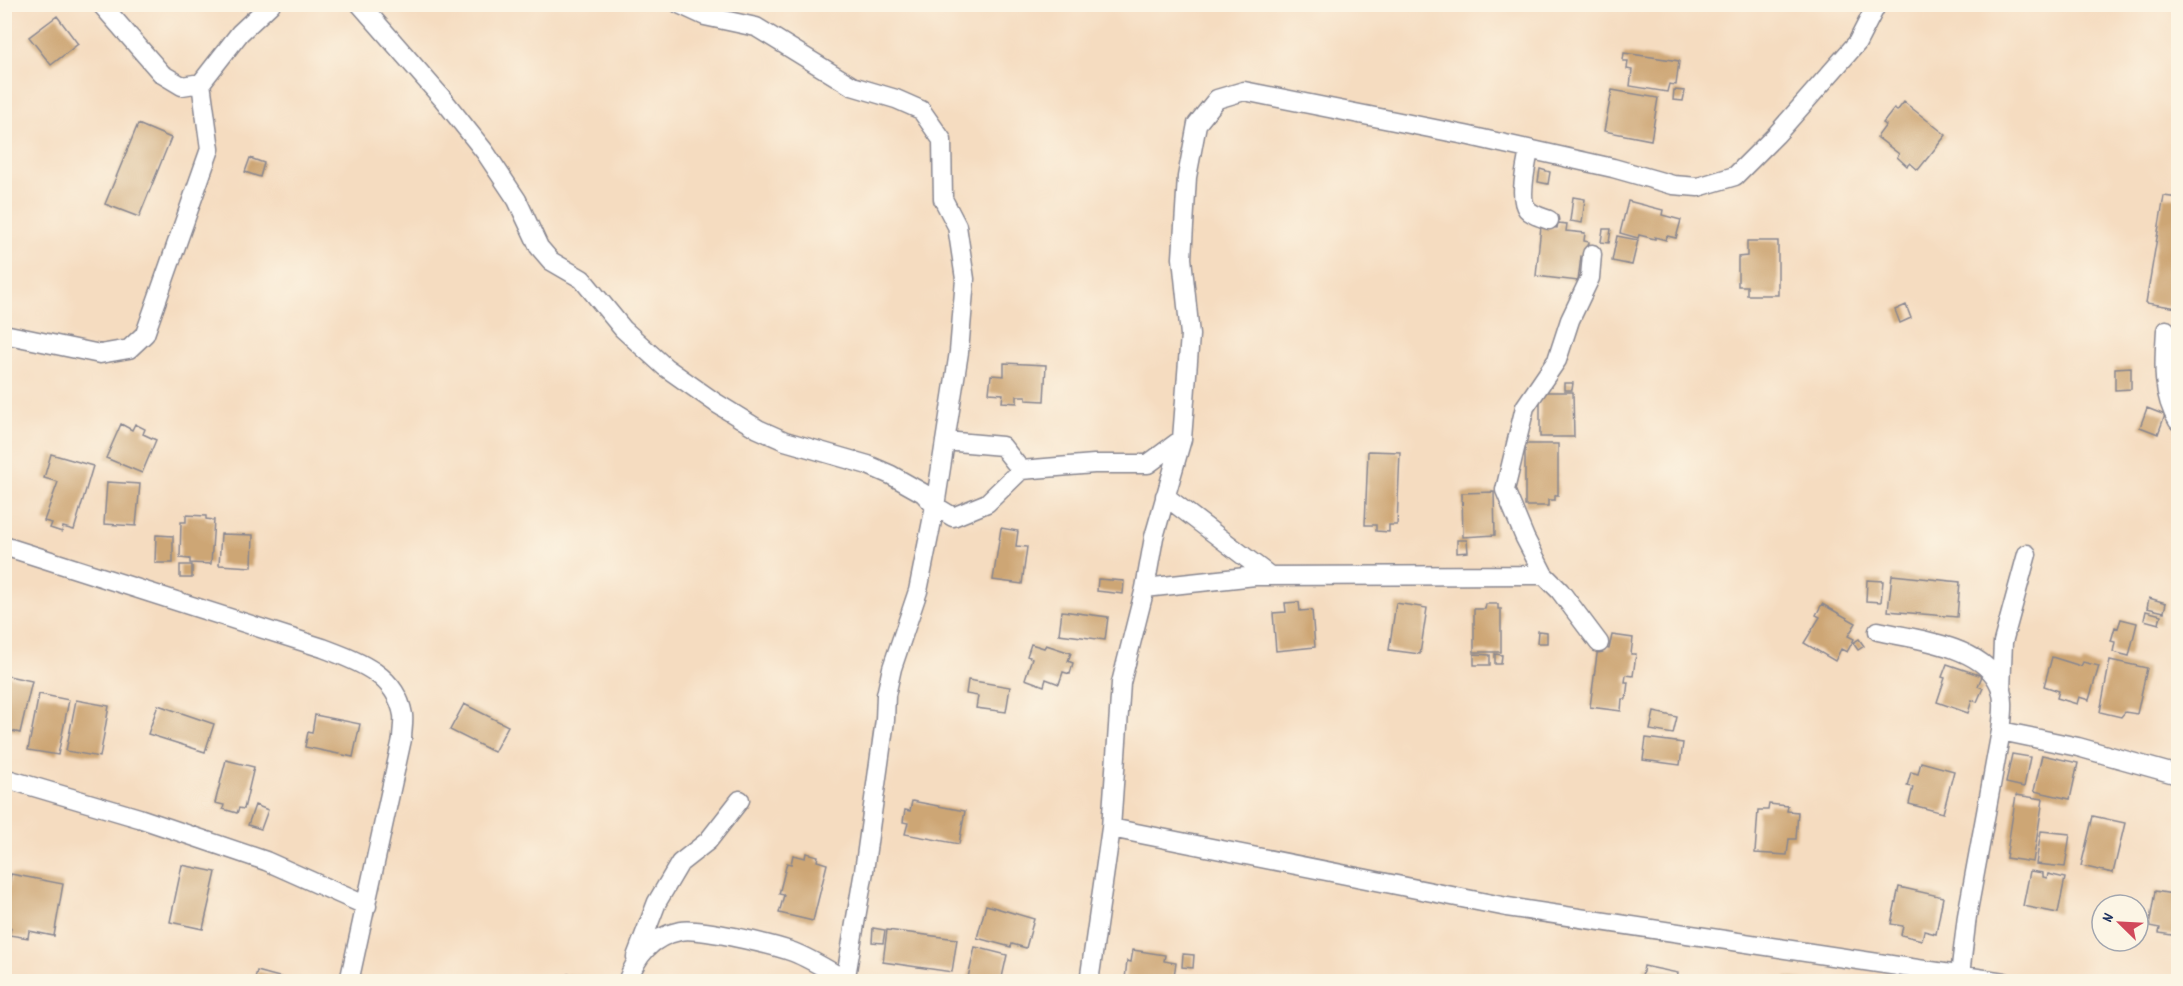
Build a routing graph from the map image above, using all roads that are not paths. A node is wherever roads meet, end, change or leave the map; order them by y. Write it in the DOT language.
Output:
graph roads {
  1 [pos="101,4"];
  2 [pos="271,4"];
  3 [pos="360,4"];
  4 [pos="679,4"];
  5 [pos="1877,4"];
  6 [pos="201,83"];
  7 [pos="1529,150"];
  8 [pos="1549,220"];
  9 [pos="1592,254"];
  10 [pos="2166,330"];
  11 [pos="4,334"];
  12 [pos="2178,421"];
  13 [pos="1182,439"];
  14 [pos="945,441"];
  15 [pos="1021,470"];
  16 [pos="1165,496"];
  17 [pos="935,506"];
  18 [pos="4,546"];
  19 [pos="2028,554"];
  20 [pos="1544,575"];
  21 [pos="1270,576"];
  22 [pos="1145,588"];
  23 [pos="1878,631"];
  24 [pos="1599,643"];
  25 [pos="2001,691"];
  26 [pos="2001,731"];
  27 [pos="2178,775"];
  28 [pos="4,778"];
  29 [pos="740,800"];
  30 [pos="1111,828"];
  31 [pos="367,906"];
  32 [pos="634,961"];
  33 [pos="1960,975"];
  34 [pos="350,981"];
  35 [pos="627,981"];
  36 [pos="845,981"];
  37 [pos="1089,981"];
  38 [pos="2004,981"];
  1 -- 6 [label="street"];
  2 -- 6 [label="street"];
  3 -- 17 [label="street"];
  4 -- 14 [label="street"];
  5 -- 7 [label="street"];
  6 -- 11 [label="street"];
  7 -- 8 [label="street"];
  7 -- 13 [label="street"];
  9 -- 20 [label="street"];
  10 -- 12 [label="street"];
  13 -- 15 [label="street"];
  13 -- 16 [label="street"];
  14 -- 15 [label="street"];
  14 -- 17 [label="street"];
  15 -- 17 [label="street"];
  16 -- 21 [label="street"];
  16 -- 22 [label="street"];
  17 -- 36 [label="street"];
  18 -- 31 [label="street"];
  19 -- 25 [label="street"];
  20 -- 21 [label="street"];
  20 -- 24 [label="street"];
  21 -- 22 [label="street"];
  22 -- 30 [label="street"];
  23 -- 25 [label="street"];
  25 -- 26 [label="street"];
  26 -- 27 [label="street"];
  26 -- 33 [label="street"];
  28 -- 31 [label="street"];
  29 -- 32 [label="street"];
  30 -- 33 [label="street"];
  30 -- 37 [label="street"];
  31 -- 34 [label="street"];
  32 -- 35 [label="street"];
  32 -- 36 [label="street"];
  33 -- 38 [label="street"];
}
